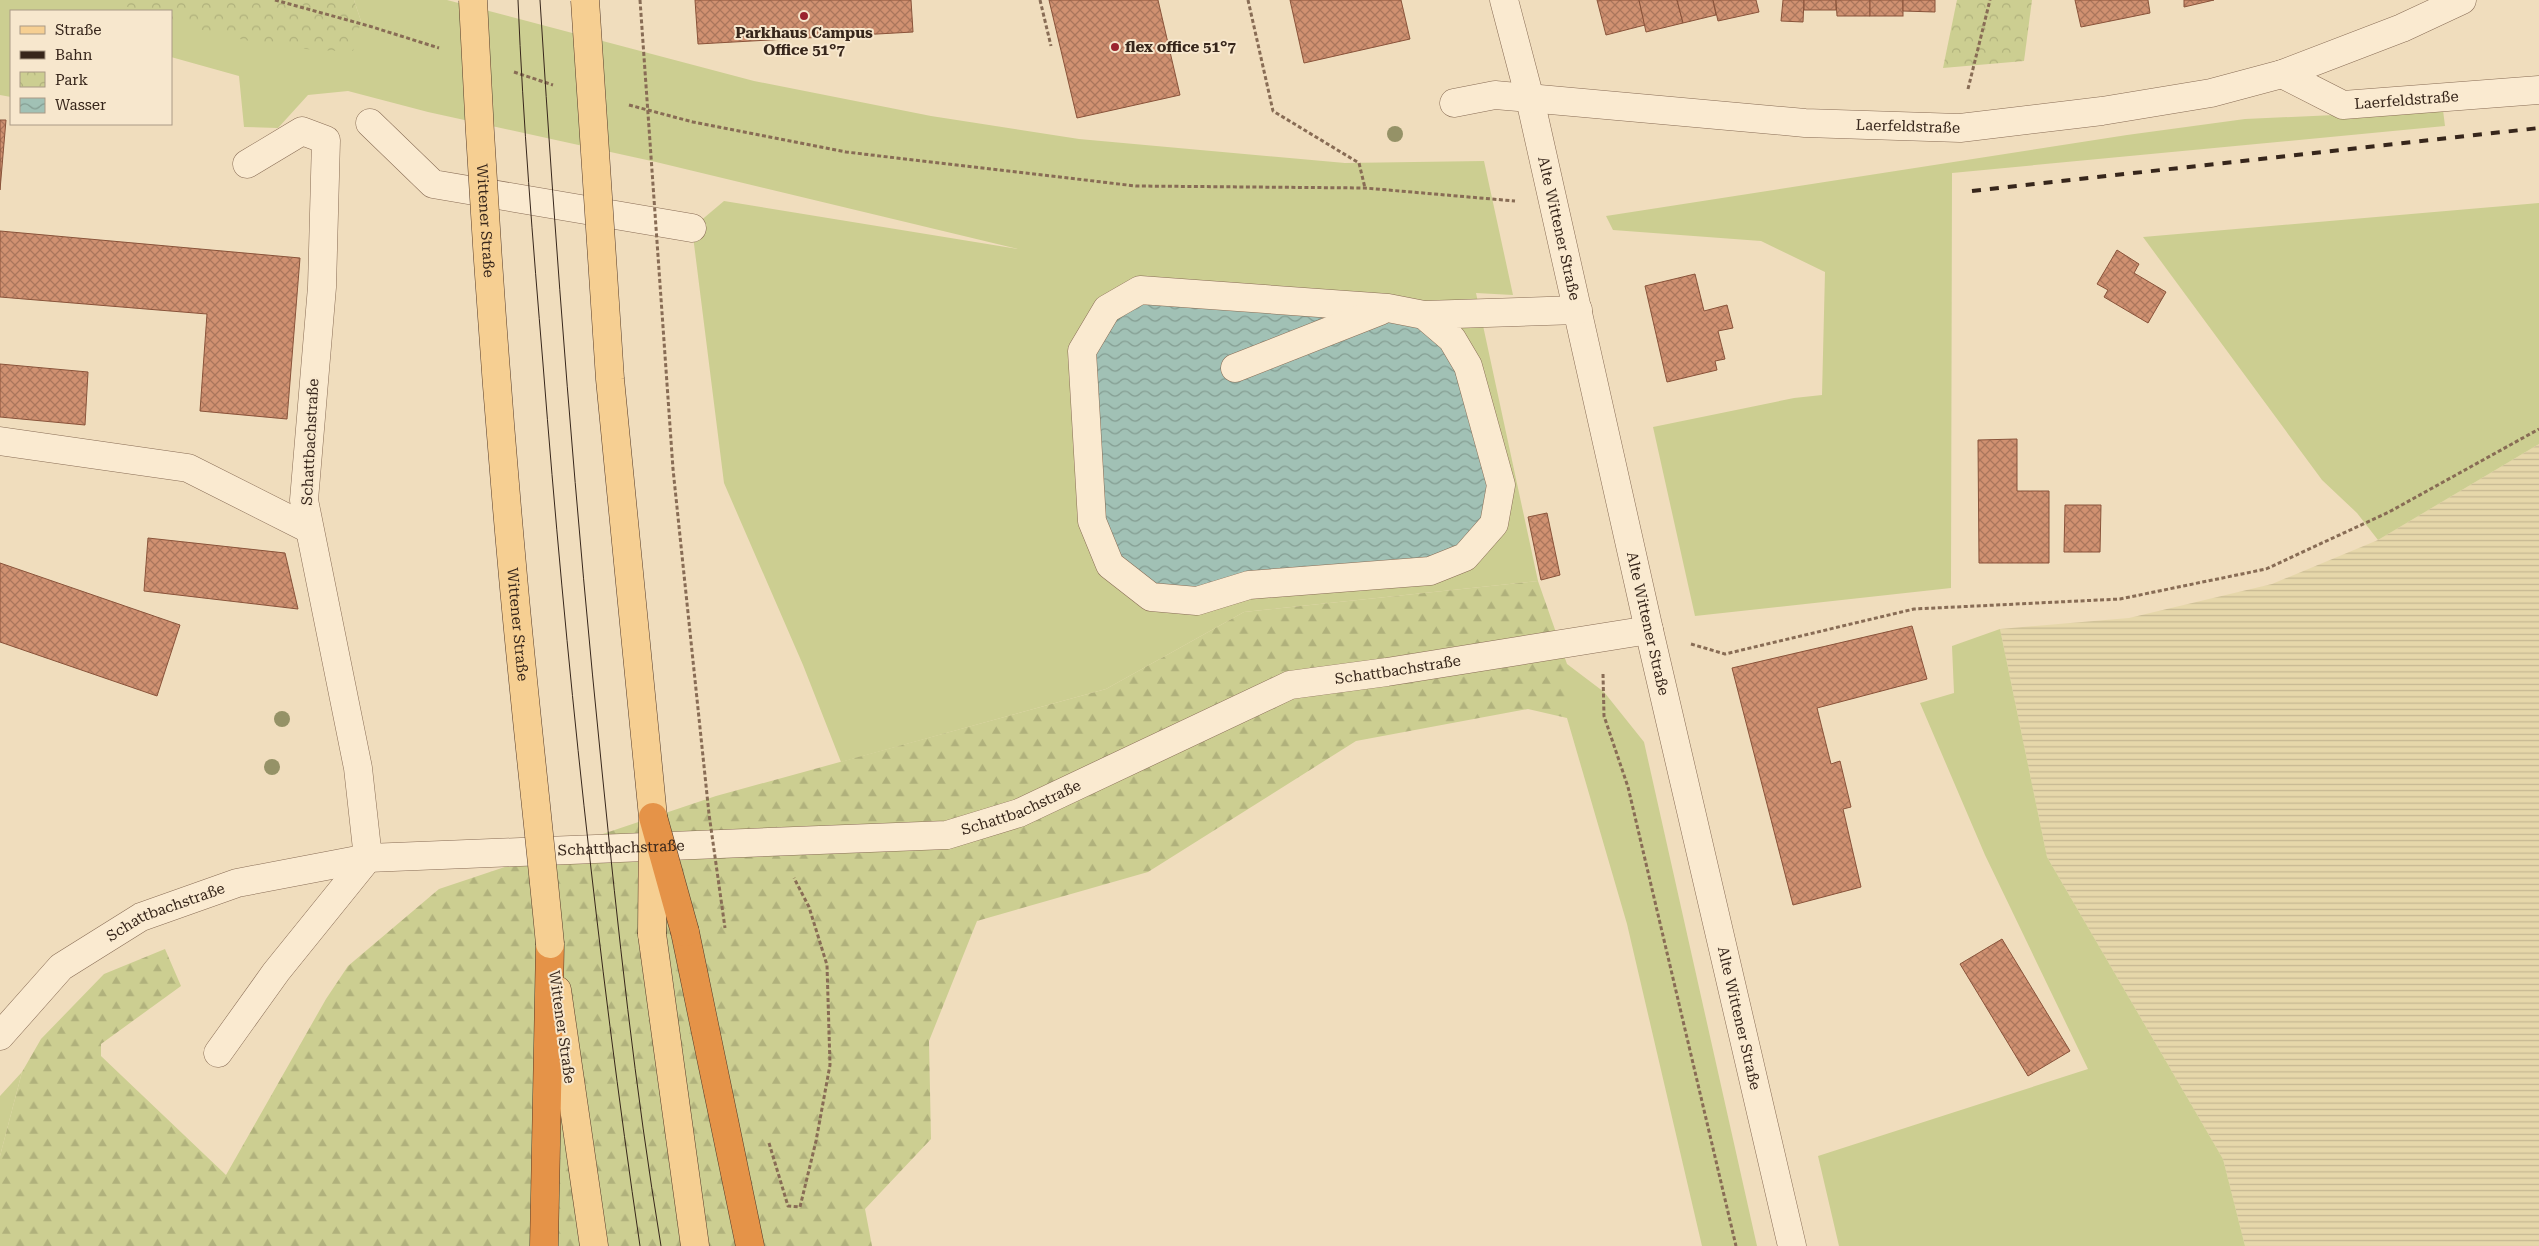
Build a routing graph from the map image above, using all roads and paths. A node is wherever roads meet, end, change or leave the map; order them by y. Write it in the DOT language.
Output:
graph roads {
  1 [pos="275,0"];
  2 [pos="473,0"];
  3 [pos="585,0"];
  4 [pos="640,0"];
  5 [pos="1040,0"];
  6 [pos="1248,0"];
  7 [pos="1504,0"];
  8 [pos="1990,0"];
  9 [pos="2462,0"];
  10 [pos="1051,46"];
  11 [pos="444,50"];
  12 [pos="509,71"];
  13 [pos="2282,74"];
  14 [pos="555,86"];
  15 [pos="2539,90"];
  16 [pos="1530,99"];
  17 [pos="1454,103"];
  18 [pos="628,105"];
  19 [pos="370,123"];
  20 [pos="1960,128"];
  21 [pos="247,164"];
  22 [pos="1365,188"];
  23 [pos="1553,205"];
  24 [pos="692,228"];
  25 [pos="1388,308"];
  26 [pos="1578,310"];
  27 [pos="1424,314"];
  28 [pos="1235,368"];
  29 [pos="2539,430"];
  30 [pos="0,441"];
  31 [pos="309,529"];
  32 [pos="1649,630"];
  33 [pos="1602,638"];
  34 [pos="653,817"];
  35 [pos="776,842"];
  36 [pos="368,858"];
  37 [pos="726,937"];
  38 [pos="550,944"];
  39 [pos="0,1036"];
  40 [pos="218,1053"];
  41 [pos="766,1134"];
  42 [pos="544,1246"];
  43 [pos="594,1246"];
  44 [pos="694,1246"];
  45 [pos="750,1246"];
  46 [pos="1736,1246"];
  47 [pos="1792,1246"];
  1 -- 11 [label="path"];
  2 -- 38 [label="main road, Wittener Straße, bridge"];
  3 -- 34 [label="main road, bridge"];
  4 -- 37 [label="path, bridge"];
  5 -- 10 [label="path"];
  6 -- 22 [label="path"];
  7 -- 16 [label="street, Alte Wittener Straße"];
  8 -- 20 [label="path"];
  9 -- 13 [label="street, Laerfeldstraße"];
  12 -- 14 [label="path"];
  13 -- 15 [label="street, Laerfeldstraße"];
  13 -- 20 [label="street, Laerfeldstraße"];
  16 -- 17 [label="street, Laerfeldstraße"];
  16 -- 20 [label="street, Laerfeldstraße"];
  16 -- 23 [label="street, Alte Wittener Straße"];
  18 -- 22 [label="path"];
  19 -- 24 [label="street"];
  21 -- 31 [label="street, Schattbachstraße"];
  22 -- 23 [label="path"];
  23 -- 26 [label="street, Alte Wittener Straße"];
  25 -- 27 [label="street"];
  25 -- 27 [label="street"];
  25 -- 28 [label="street"];
  26 -- 27 [label="street"];
  26 -- 32 [label="street, Alte Wittener Straße"];
  29 -- 32 [label="path"];
  30 -- 31 [label="street"];
  31 -- 36 [label="street, Schattbachstraße"];
  32 -- 33 [label="street, Schattbachstraße"];
  32 -- 47 [label="street, Alte Wittener Straße"];
  33 -- 35 [label="street, Schattbachstraße"];
  33 -- 46 [label="path"];
  34 -- 44 [label="main road, bridge"];
  34 -- 45 [label="highway, bridge"];
  35 -- 36 [label="street, Schattbachstraße"];
  35 -- 41 [label="path"];
  36 -- 39 [label="street, Schattbachstraße"];
  36 -- 40 [label="street"];
  38 -- 42 [label="highway"];
  38 -- 43 [label="main road, Wittener Straße"];
}
